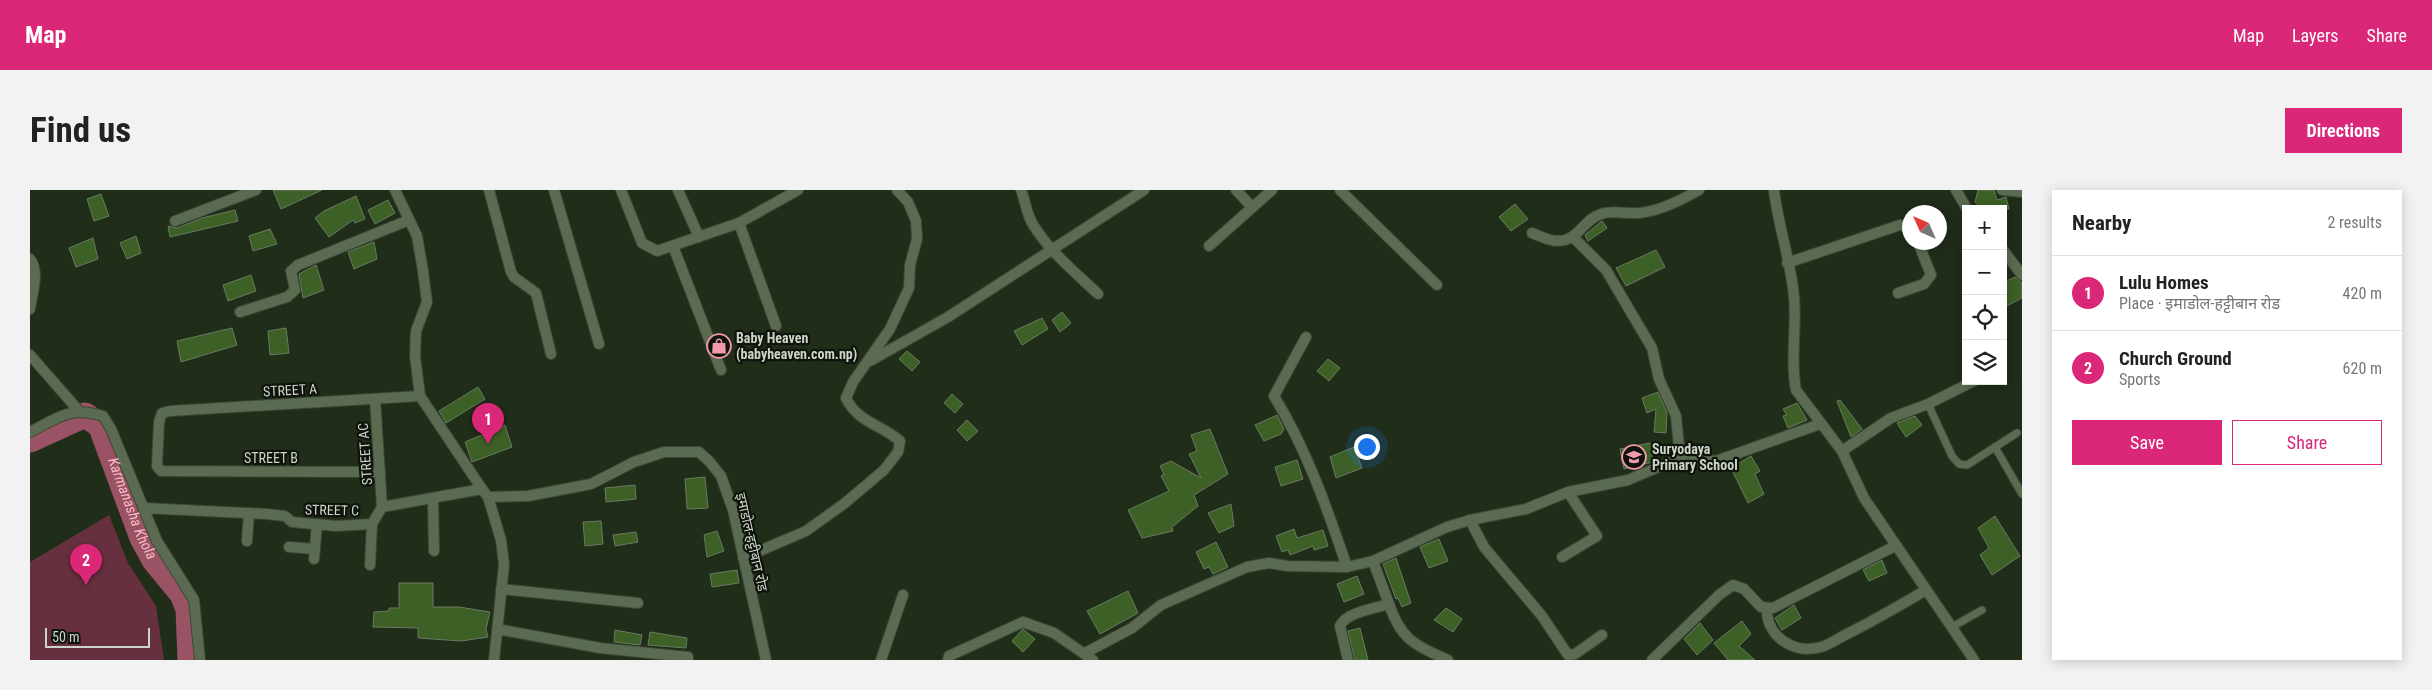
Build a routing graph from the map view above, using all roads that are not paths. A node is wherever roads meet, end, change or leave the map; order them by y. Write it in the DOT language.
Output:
graph roads {
  1 [pos="256,190"];
  2 [pos="395,190"];
  3 [pos="489,190"];
  4 [pos="554,190"];
  5 [pos="621,190"];
  6 [pos="678,190"];
  7 [pos="798,190"];
  8 [pos="897,190"];
  9 [pos="1144,190"];
  10 [pos="1236,190"];
  11 [pos="1272,190"];
  12 [pos="1340,190"];
  13 [pos="1699,190"];
  14 [pos="1956,190"];
  15 [pos="2002,190"];
  16 [pos="1023,191"];
  17 [pos="1776,191"];
  18 [pos="2022,192"];
  19 [pos="1965,205"];
  20 [pos="1252,207"];
  21 [pos="175,220"];
  22 [pos="409,220"];
  23 [pos="739,223"];
  24 [pos="1902,226"];
  25 [pos="1532,233"];
  26 [pos="699,237"];
  27 [pos="1573,237"];
  28 [pos="673,246"];
  29 [pos="1209,246"];
  30 [pos="1921,250"];
  31 [pos="1052,251"];
  32 [pos="2007,255"];
  33 [pos="30,259"];
  34 [pos="1787,263"];
  35 [pos="2022,275"];
  36 [pos="1437,285"];
  37 [pos="1098,294"];
  38 [pos="1898,294"];
  39 [pos="30,308"];
  40 [pos="240,312"];
  41 [pos="776,326"];
  42 [pos="1306,338"];
  43 [pos="599,344"];
  44 [pos="552,354"];
  45 [pos="30,355"];
  46 [pos="867,362"];
  47 [pos="721,370"];
  48 [pos="1966,385"];
  49 [pos="420,396"];
  50 [pos="375,399"];
  51 [pos="1928,404"];
  52 [pos="79,411"];
  53 [pos="1820,424"];
  54 [pos="30,432"];
  55 [pos="2017,433"];
  56 [pos="1996,447"];
  57 [pos="1842,452"];
  58 [pos="1680,458"];
  59 [pos="161,471"];
  60 [pos="380,472"];
  61 [pos="1568,492"];
  62 [pos="485,493"];
  63 [pos="2022,494"];
  64 [pos="433,499"];
  65 [pos="382,507"];
  66 [pos="143,508"];
  67 [pos="249,512"];
  68 [pos="1470,520"];
  69 [pos="317,524"];
  70 [pos="372,524"];
  71 [pos="248,541"];
  72 [pos="1895,546"];
  73 [pos="290,547"];
  74 [pos="434,551"];
  75 [pos="743,558"];
  76 [pos="1562,558"];
  77 [pos="1373,561"];
  78 [pos="370,564"];
  79 [pos="1347,567"];
  80 [pos="501,589"];
  81 [pos="1926,590"];
  82 [pos="904,595"];
  83 [pos="638,603"];
  84 [pos="1389,604"];
  85 [pos="1767,609"];
  86 [pos="1982,610"];
  87 [pos="1952,627"];
  88 [pos="497,629"];
  89 [pos="1602,635"];
  90 [pos="1089,657"];
  91 [pos="200,660"];
  92 [pos="494,660"];
  93 [pos="688,660"];
  94 [pos="766,660"];
  95 [pos="880,660"];
  96 [pos="948,660"];
  97 [pos="1348,660"];
  98 [pos="1448,660"];
  99 [pos="1652,660"];
  100 [pos="1974,660"];
  1 -- 21 [label="street"];
  2 -- 22 [label="street"];
  3 -- 44 [label="street"];
  4 -- 43 [label="street"];
  5 -- 28 [label="street"];
  6 -- 26 [label="street"];
  7 -- 23 [label="street"];
  8 -- 46 [label="street"];
  9 -- 31 [label="street"];
  10 -- 20 [label="street"];
  11 -- 20 [label="street"];
  12 -- 36 [label="street"];
  13 -- 27 [label="street"];
  14 -- 19 [label="street"];
  15 -- 18 [label="street"];
  16 -- 31 [label="street"];
  17 -- 34 [label="street"];
  20 -- 29 [label="street"];
  22 -- 40 [label="street"];
  22 -- 49 [label="street"];
  23 -- 26 [label="street"];
  23 -- 41 [label="street"];
  24 -- 34 [label="street"];
  25 -- 27 [label="street"];
  26 -- 28 [label="street"];
  27 -- 58 [label="street"];
  28 -- 47 [label="street"];
  30 -- 38 [label="street"];
  31 -- 37 [label="street"];
  31 -- 46 [label="street"];
  32 -- 35 [label="street"];
  33 -- 39 [label="street"];
  34 -- 53 [label="street"];
  42 -- 79 [label="street"];
  45 -- 52 [label="street"];
  46 -- 75 [label="street"];
  48 -- 51 [label="street"];
  49 -- 50 [label="street, STREET A"];
  49 -- 62 [label="street"];
  50 -- 59 [label="street, STREET A"];
  50 -- 60 [label="street, STREET AC"];
  51 -- 56 [label="lane"];
  51 -- 57 [label="street"];
  52 -- 54 [label="street"];
  52 -- 66 [label="street"];
  53 -- 57 [label="street"];
  53 -- 58 [label="street"];
  55 -- 56 [label="lane"];
  56 -- 63 [label="lane"];
  57 -- 72 [label="street"];
  58 -- 61 [label="street"];
  59 -- 60 [label="street, STREET B"];
  60 -- 65 [label="street, STREET AC"];
  61 -- 68 [label="street"];
  61 -- 76 [label="street"];
  62 -- 64 [label="street"];
  62 -- 75 [label="street, इमाडोल-हट्टीबान रोड"];
  62 -- 80 [label="street"];
  64 -- 65 [label="street"];
  64 -- 74 [label="street"];
  65 -- 70 [label="street, STREET C"];
  66 -- 67 [label="street, STREET C"];
  66 -- 91 [label="street"];
  67 -- 69 [label="street, STREET C"];
  67 -- 71 [label="street"];
  68 -- 77 [label="street"];
  68 -- 89 [label="street"];
  69 -- 70 [label="street, STREET C"];
  69 -- 73 [label="street"];
  70 -- 78 [label="street"];
  72 -- 81 [label="street"];
  72 -- 85 [label="street"];
  75 -- 94 [label="street, इमाडोल-हट्टीबान रोड"];
  77 -- 79 [label="street"];
  77 -- 84 [label="street"];
  79 -- 90 [label="street"];
  80 -- 83 [label="street"];
  80 -- 88 [label="street"];
  81 -- 85 [label="street"];
  81 -- 87 [label="street"];
  82 -- 95 [label="street"];
  84 -- 97 [label="street"];
  84 -- 98 [label="street"];
  85 -- 99 [label="street"];
  86 -- 87 [label="lane"];
  87 -- 100 [label="street"];
  88 -- 92 [label="street"];
  88 -- 93 [label="street"];
  90 -- 96 [label="street"];
}
